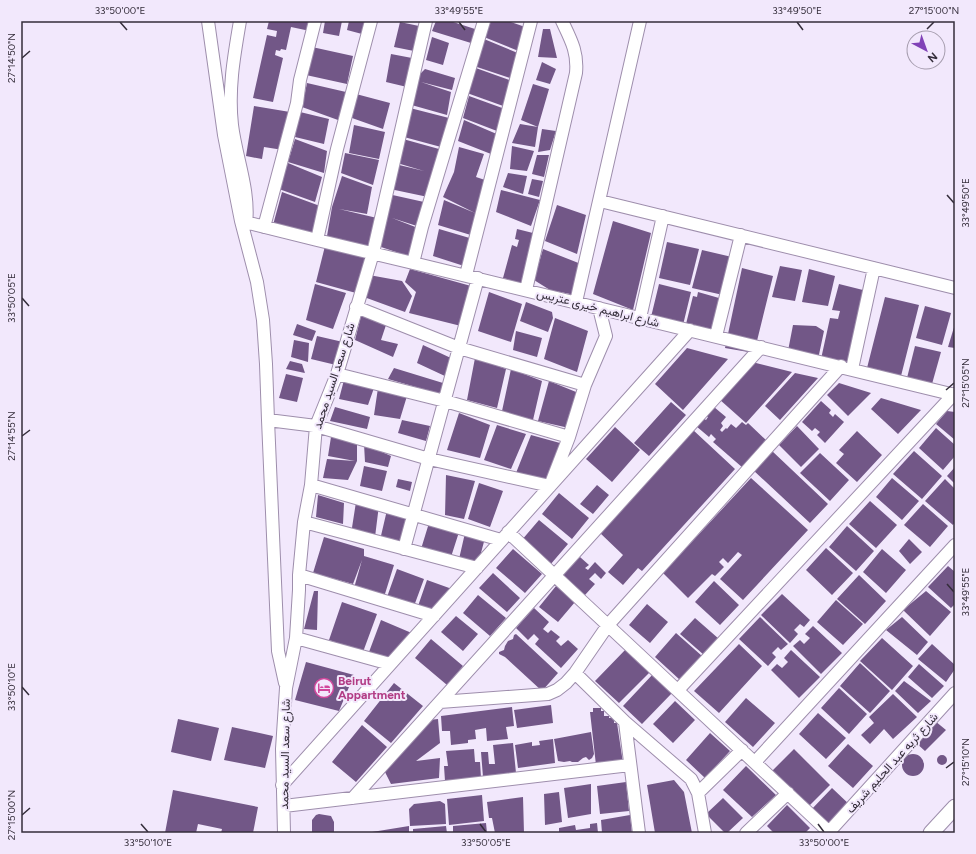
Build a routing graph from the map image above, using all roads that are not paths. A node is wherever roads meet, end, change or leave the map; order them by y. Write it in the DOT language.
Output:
graph roads {
  1 [pos="208,21"];
  2 [pos="240,21"];
  3 [pos="314,21"];
  4 [pos="371,21"];
  5 [pos="426,21"];
  6 [pos="484,21"];
  7 [pos="531,21"];
  8 [pos="562,21"];
  9 [pos="640,21"];
  10 [pos="600,201"];
  11 [pos="663,216"];
  12 [pos="244,226"];
  13 [pos="264,227"];
  14 [pos="741,235"];
  15 [pos="317,240"];
  16 [pos="372,253"];
  17 [pos="413,263"];
  18 [pos="874,268"];
  19 [pos="472,277"];
  20 [pos="955,288"];
  21 [pos="526,290"];
  22 [pos="576,302"];
  23 [pos="356,307"];
  24 [pos="599,308"];
  25 [pos="640,318"];
  26 [pos="690,330"];
  27 [pos="716,336"];
  28 [pos="762,347"];
  29 [pos="458,348"];
  30 [pos="847,368"];
  31 [pos="337,374"];
  32 [pos="585,385"];
  33 [pos="955,395"];
  34 [pos="445,401"];
  35 [pos="268,420"];
  36 [pos="316,426"];
  37 [pos="569,437"];
  38 [pos="429,459"];
  39 [pos="311,485"];
  40 [pos="550,486"];
  41 [pos="414,515"];
  42 [pos="304,522"];
  43 [pos="505,536"];
  44 [pos="955,544"];
  45 [pos="404,549"];
  46 [pos="477,568"];
  47 [pos="299,576"];
  48 [pos="555,576"];
  49 [pos="434,616"];
  50 [pos="608,625"];
  51 [pos="296,638"];
  52 [pos="390,664"];
  53 [pos="574,673"];
  54 [pos="286,688"];
  55 [pos="678,690"];
  56 [pos="955,693"];
  57 [pos="440,702"];
  58 [pos="625,722"];
  59 [pos="742,750"];
  60 [pos="755,762"];
  61 [pos="630,765"];
  62 [pos="282,785"];
  63 [pos="698,793"];
  64 [pos="788,793"];
  65 [pos="353,798"];
  66 [pos="284,806"];
  67 [pos="955,807"];
  68 [pos="829,832"];
  69 [pos="284,833"];
  70 [pos="639,833"];
  71 [pos="705,833"];
  72 [pos="746,833"];
  73 [pos="931,833"];
  1 -- 12 [label="street"];
  2 -- 12 [label="street"];
  3 -- 13 [label="street"];
  4 -- 15 [label="street"];
  5 -- 16 [label="street, شارع سعد السيد محمد"];
  6 -- 17 [label="street"];
  7 -- 19 [label="street"];
  8 -- 21 [label="street"];
  9 -- 10 [label="street"];
  10 -- 11 [label="street"];
  10 -- 22 [label="street"];
  11 -- 14 [label="street"];
  11 -- 25 [label="street"];
  12 -- 13 [label="street, شارع ابراهيم خيرى عتريس"];
  12 -- 35 [label="street"];
  13 -- 15 [label="street, شارع ابراهيم خيرى عتريس"];
  14 -- 18 [label="street"];
  14 -- 27 [label="street"];
  15 -- 16 [label="street, شارع ابراهيم خيرى عتريس"];
  16 -- 17 [label="street, شارع ابراهيم خيرى عتريس"];
  16 -- 23 [label="street, شارع سعد السيد محمد"];
  17 -- 19 [label="street, شارع ابراهيم خيرى عتريس"];
  18 -- 20 [label="street"];
  18 -- 30 [label="street"];
  19 -- 21 [label="street, شارع ابراهيم خيرى عتريس"];
  19 -- 29 [label="street"];
  21 -- 22 [label="street, شارع ابراهيم خيرى عتريس"];
  22 -- 24 [label="street, شارع ابراهيم خيرى عتريس"];
  23 -- 29 [label="street"];
  23 -- 31 [label="street, شارع سعد السيد محمد"];
  24 -- 25 [label="street, شارع ابراهيم خيرى عتريس"];
  24 -- 32 [label="street"];
  25 -- 26 [label="street, شارع ابراهيم خيرى عتريس"];
  26 -- 27 [label="street, شارع ابراهيم خيرى عتريس"];
  26 -- 40 [label="street"];
  27 -- 28 [label="street, شارع ابراهيم خيرى عتريس"];
  28 -- 30 [label="street, شارع ابراهيم خيرى عتريس"];
  28 -- 48 [label="street"];
  29 -- 32 [label="street"];
  29 -- 34 [label="street"];
  30 -- 33 [label="street, شارع ابراهيم خيرى عتريس"];
  30 -- 50 [label="street"];
  31 -- 34 [label="street"];
  31 -- 36 [label="street, شارع سعد السيد محمد"];
  32 -- 37 [label="street"];
  33 -- 55 [label="street"];
  34 -- 37 [label="street"];
  34 -- 38 [label="street"];
  35 -- 36 [label="street"];
  35 -- 54 [label="street"];
  36 -- 38 [label="street"];
  36 -- 39 [label="street, شارع سعد السيد محمد"];
  37 -- 40 [label="street"];
  38 -- 40 [label="street"];
  38 -- 41 [label="street"];
  39 -- 41 [label="street"];
  39 -- 42 [label="street, شارع سعد السيد محمد"];
  40 -- 43 [label="street"];
  41 -- 43 [label="street"];
  41 -- 45 [label="street"];
  42 -- 45 [label="street"];
  42 -- 47 [label="street, شارع سعد السيد محمد"];
  43 -- 46 [label="street"];
  43 -- 48 [label="street"];
  44 -- 60 [label="street"];
  45 -- 46 [label="street"];
  46 -- 49 [label="street"];
  47 -- 49 [label="street"];
  47 -- 51 [label="street, شارع سعد السيد محمد"];
  48 -- 50 [label="street"];
  48 -- 57 [label="street"];
  49 -- 52 [label="street"];
  50 -- 53 [label="street"];
  50 -- 55 [label="street"];
  51 -- 52 [label="street"];
  51 -- 54 [label="street, شارع سعد السيد محمد"];
  52 -- 62 [label="street"];
  53 -- 57 [label="street"];
  53 -- 58 [label="street"];
  54 -- 62 [label="street, شارع سعد السيد محمد"];
  55 -- 59 [label="street"];
  56 -- 68 [label="street, شارع ثريه عبد الحليم شريف"];
  57 -- 65 [label="street"];
  58 -- 61 [label="street"];
  58 -- 63 [label="street"];
  59 -- 60 [label="street"];
  59 -- 63 [label="street"];
  60 -- 64 [label="street"];
  61 -- 65 [label="street"];
  61 -- 70 [label="street"];
  62 -- 66 [label="street, شارع سعد السيد محمد"];
  63 -- 71 [label="street"];
  64 -- 68 [label="street"];
  64 -- 72 [label="street"];
  65 -- 66 [label="street"];
  66 -- 69 [label="street, شارع سعد السيد محمد"];
  67 -- 73 [label="main road"];
}
